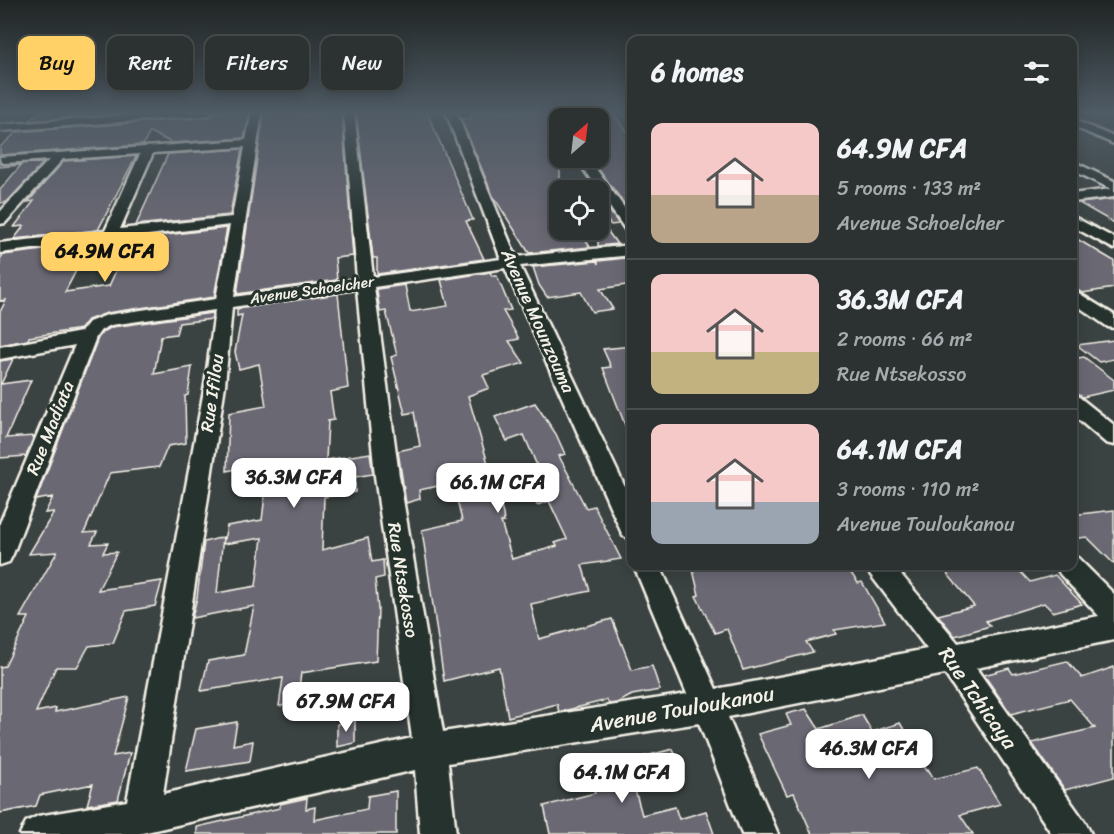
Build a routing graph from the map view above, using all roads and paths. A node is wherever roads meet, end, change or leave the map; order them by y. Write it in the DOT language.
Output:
graph roads {
  1 [pos="134,151"];
  2 [pos="148,151"];
  3 [pos="252,151"];
  4 [pos="353,151"];
  5 [pos="466,151"];
  6 [pos="59,156"];
  7 [pos="5,159"];
  8 [pos="589,168"];
  9 [pos="1077,168"];
  10 [pos="1114,186"];
  11 [pos="1114,193"];
  12 [pos="1077,197"];
  13 [pos="239,219"];
  14 [pos="0,220"];
  15 [pos="627,222"];
  16 [pos="1077,223"];
  17 [pos="111,234"];
  18 [pos="1114,244"];
  19 [pos="0,248"];
  20 [pos="627,250"];
  21 [pos="510,262"];
  22 [pos="365,282"];
  23 [pos="1077,297"];
  24 [pos="224,303"];
  25 [pos="1114,323"];
  26 [pos="87,337"];
  27 [pos="0,353"];
  28 [pos="1077,406"];
  29 [pos="1114,437"];
  30 [pos="627,518"];
  31 [pos="0,554"];
  32 [pos="649,570"];
  33 [pos="882,570"];
  34 [pos="1074,570"];
  35 [pos="1114,612"];
  36 [pos="1114,627"];
  37 [pos="952,659"];
  38 [pos="708,706"];
  39 [pos="430,750"];
  40 [pos="142,816"];
  41 [pos="38,834"];
  42 [pos="438,834"];
  43 [pos="760,834"];
  44 [pos="1073,834"];
  1 -- 6 [label="street"];
  2 -- 17 [label="street"];
  3 -- 13 [label="street, Rue Ifilou"];
  4 -- 22 [label="street, Rue Ntsekosso"];
  5 -- 21 [label="street, Avenue Mounzouma"];
  6 -- 7 [label="street"];
  6 -- 14 [label="street"];
  8 -- 15 [label="street"];
  9 -- 10 [label="street"];
  11 -- 12 [label="street"];
  13 -- 17 [label="street"];
  13 -- 24 [label="street, Rue Ifilou"];
  16 -- 18 [label="street"];
  17 -- 19 [label="street"];
  20 -- 21 [label="street, Avenue Schoelcher"];
  21 -- 22 [label="street, Avenue Schoelcher"];
  21 -- 30 [label="street, Avenue Mounzouma"];
  22 -- 24 [label="street, Avenue Schoelcher"];
  22 -- 39 [label="street, Rue Ntsekosso"];
  23 -- 25 [label="street"];
  24 -- 26 [label="street, Avenue Schoelcher"];
  24 -- 40 [label="street, Rue Ifilou"];
  26 -- 27 [label="street, Avenue Schoelcher"];
  26 -- 31 [label="street, Rue Madiata"];
  28 -- 29 [label="street"];
  32 -- 38 [label="street"];
  33 -- 37 [label="street, Rue Tchicaya"];
  34 -- 35 [label="street"];
  36 -- 37 [label="street, Avenue Touloukanou"];
  37 -- 38 [label="street, Avenue Touloukanou"];
  37 -- 44 [label="street, Rue Tchicaya"];
  38 -- 39 [label="street, Avenue Touloukanou"];
  38 -- 43 [label="street"];
  39 -- 40 [label="street, Avenue Touloukanou"];
  39 -- 42 [label="street, Rue Ntsekosso"];
  40 -- 41 [label="street, Avenue Touloukanou"];
}
